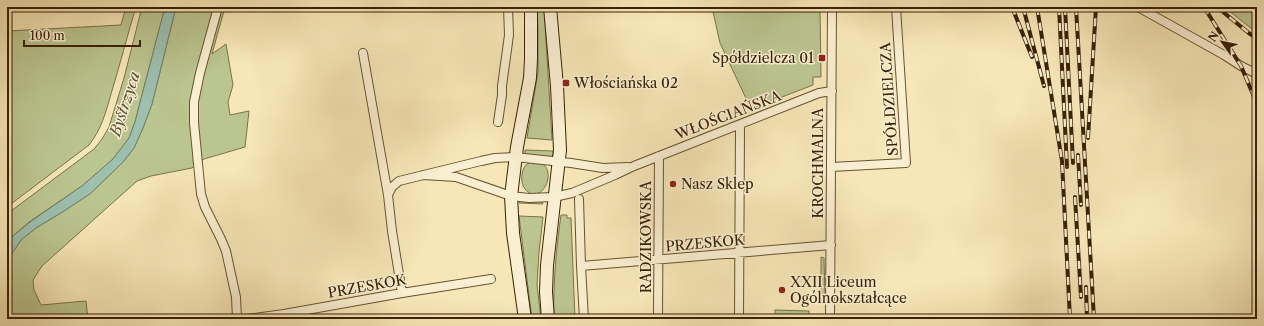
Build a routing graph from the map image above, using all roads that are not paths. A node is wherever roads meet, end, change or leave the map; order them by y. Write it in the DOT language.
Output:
graph roads {
  1 [pos="218,7"];
  2 [pos="508,7"];
  3 [pos="531,7"];
  4 [pos="550,7"];
  5 [pos="832,7"];
  6 [pos="896,7"];
  7 [pos="1138,7"];
  8 [pos="363,54"];
  9 [pos="1257,74"];
  10 [pos="832,91"];
  11 [pos="498,122"];
  12 [pos="740,125"];
  13 [pos="659,156"];
  14 [pos="515,157"];
  15 [pos="559,162"];
  16 [pos="634,166"];
  17 [pos="831,167"];
  18 [pos="423,175"];
  19 [pos="388,195"];
  20 [pos="511,196"];
  21 [pos="554,197"];
  22 [pos="579,198"];
  23 [pos="831,245"];
  24 [pos="739,253"];
  25 [pos="658,260"];
  26 [pos="581,266"];
  27 [pos="491,279"];
  28 [pos="402,293"];
  29 [pos="236,319"];
  30 [pos="247,319"];
  31 [pos="525,319"];
  32 [pos="548,319"];
  33 [pos="584,319"];
  34 [pos="658,319"];
  35 [pos="739,319"];
  36 [pos="830,319"];
  1 -- 29 [label="street"];
  2 -- 11 [label="street"];
  3 -- 14 [label="main road"];
  4 -- 15 [label="main road"];
  5 -- 10 [label="street, KROCHMALNA"];
  6 -- 17 [label="street, SPÓŁDZIELCZA"];
  7 -- 9 [label="street"];
  8 -- 19 [label="street"];
  10 -- 12 [label="street, WŁOŚCIAŃSKA"];
  10 -- 17 [label="street, KROCHMALNA"];
  12 -- 13 [label="street, WŁOŚCIAŃSKA"];
  12 -- 24 [label="street"];
  13 -- 16 [label="street, WŁOŚCIAŃSKA"];
  13 -- 25 [label="street, RADZIKOWSKA"];
  14 -- 15 [label="street, WŁOŚCIAŃSKA"];
  14 -- 18 [label="street"];
  14 -- 20 [label="main road"];
  15 -- 16 [label="street, WŁOŚCIAŃSKA"];
  15 -- 21 [label="main road"];
  16 -- 21 [label="street, WŁOŚCIAŃSKA"];
  17 -- 23 [label="street, KROCHMALNA"];
  18 -- 19 [label="street"];
  18 -- 20 [label="street"];
  19 -- 28 [label="street"];
  20 -- 21 [label="street, WŁOŚCIAŃSKA"];
  20 -- 31 [label="main road"];
  21 -- 32 [label="main road"];
  22 -- 26 [label="street"];
  23 -- 24 [label="street, PRZESKOK"];
  23 -- 36 [label="street, KROCHMALNA"];
  24 -- 25 [label="street, PRZESKOK"];
  24 -- 35 [label="street"];
  25 -- 26 [label="street, PRZESKOK"];
  25 -- 34 [label="street, RADZIKOWSKA"];
  26 -- 33 [label="street"];
  27 -- 28 [label="street, PRZESKOK"];
  28 -- 30 [label="street, PRZESKOK"];
}
